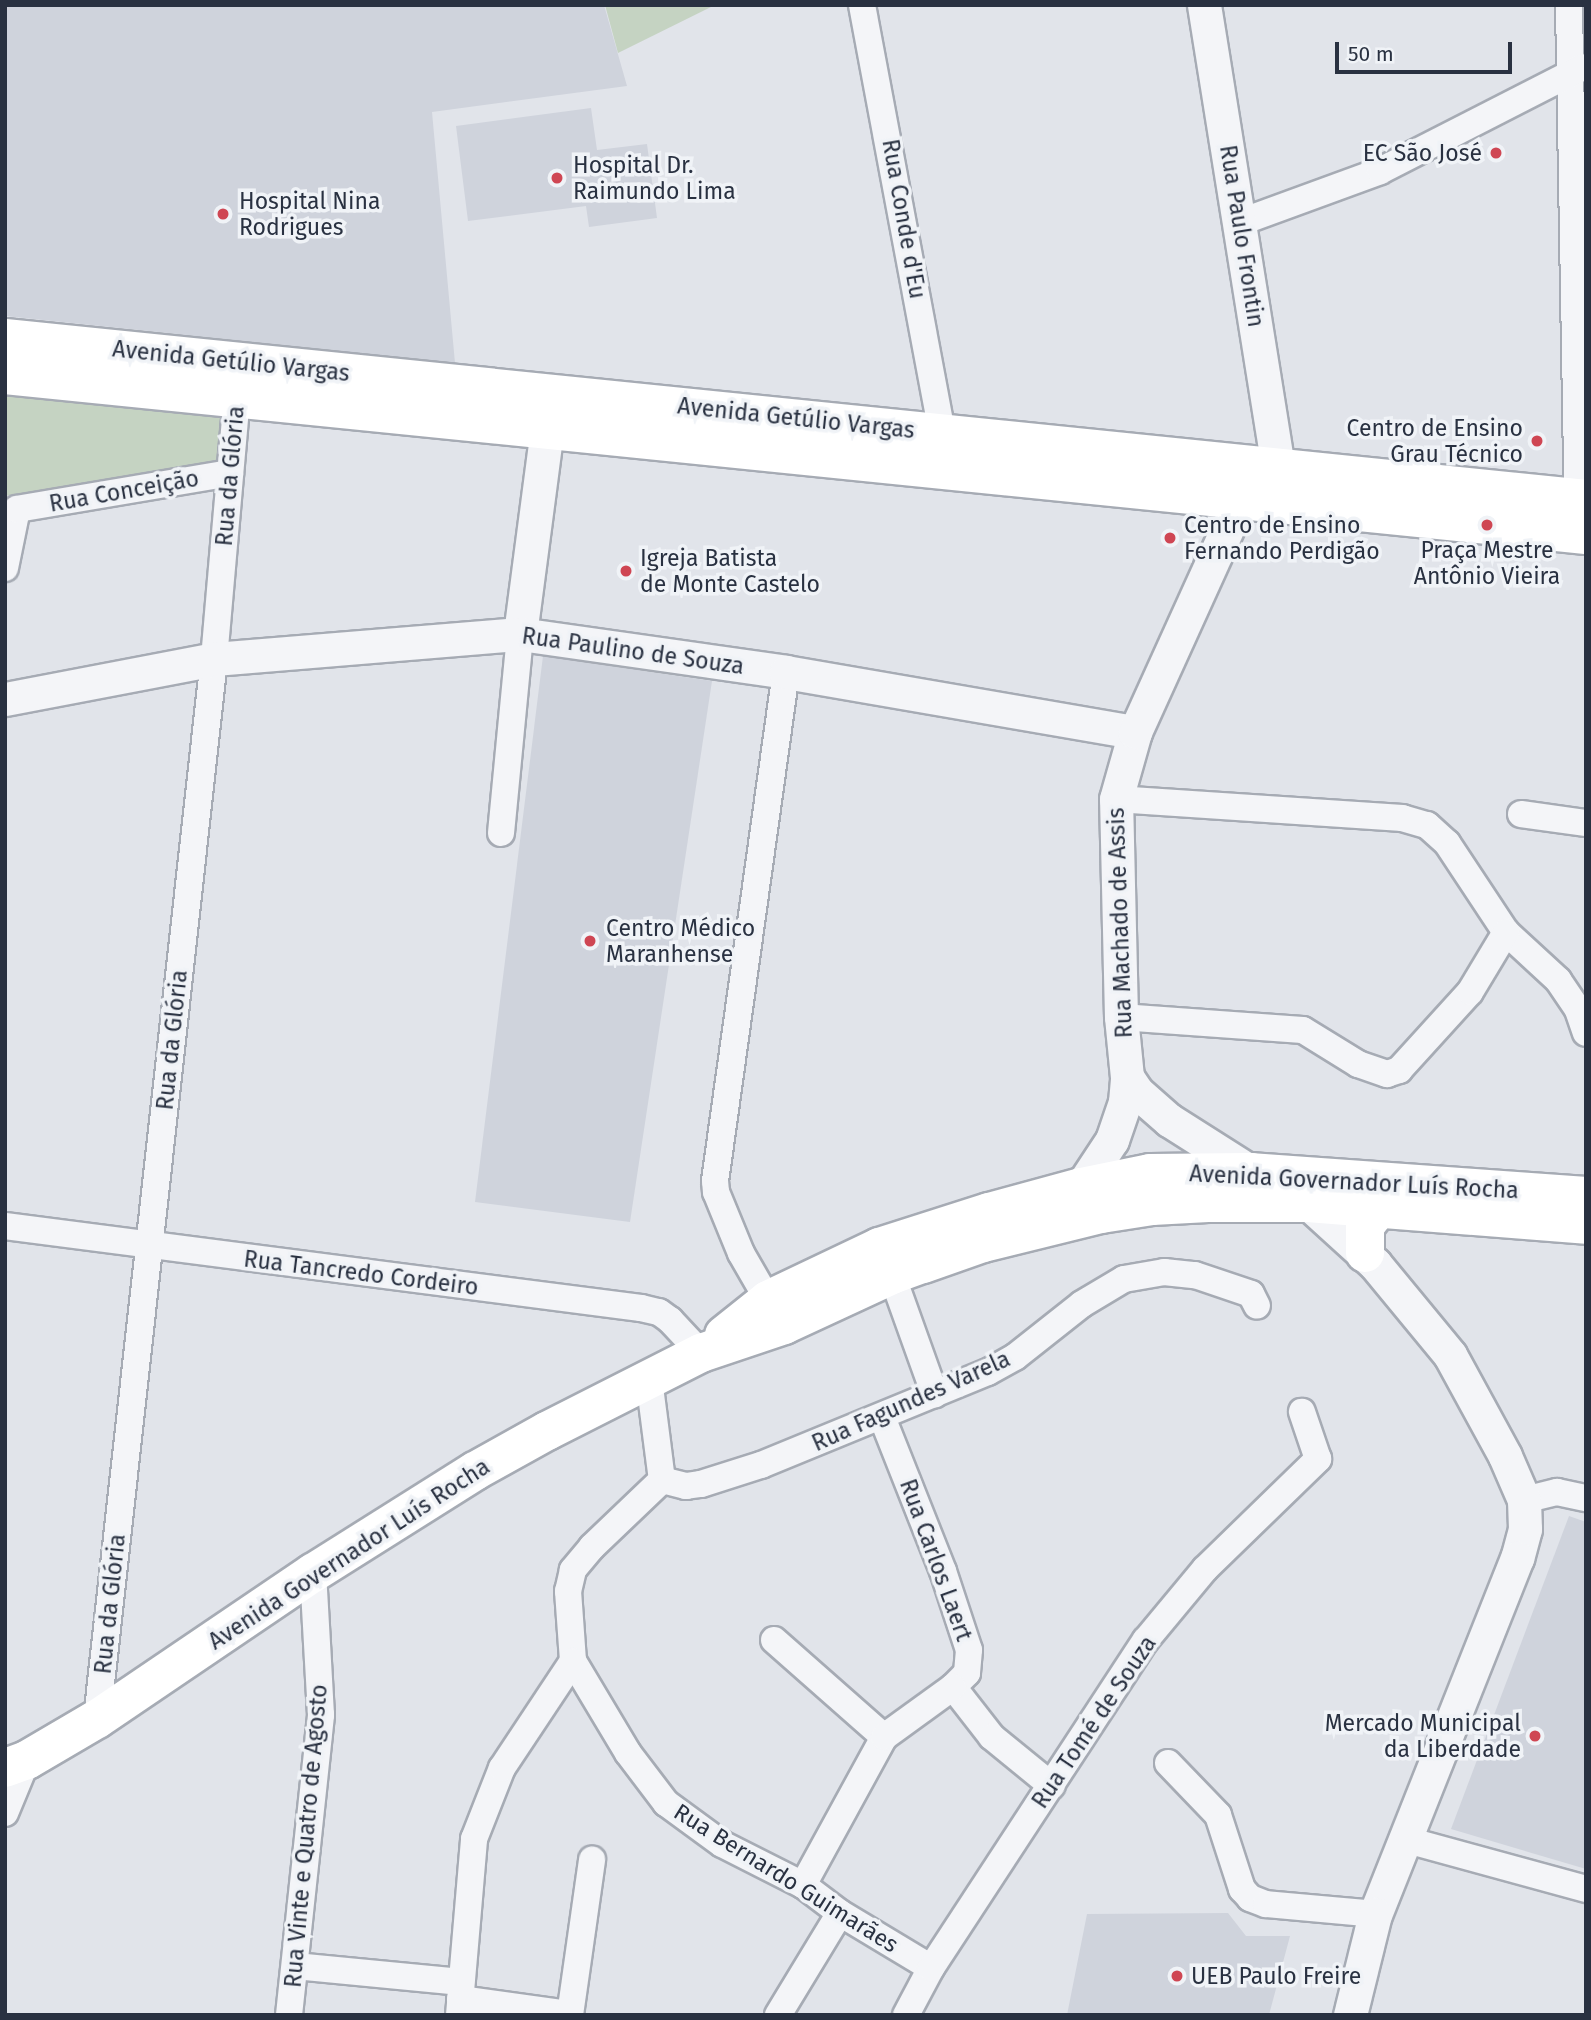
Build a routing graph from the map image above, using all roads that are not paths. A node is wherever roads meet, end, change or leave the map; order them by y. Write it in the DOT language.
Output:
graph roads {
  1 [pos="862,5"];
  2 [pos="1204,5"];
  3 [pos="1569,5"];
  4 [pos="1578,70"];
  5 [pos="1241,222"];
  6 [pos="5,338"];
  7 [pos="5,375"];
  8 [pos="239,380"];
  9 [pos="547,430"];
  10 [pos="942,433"];
  11 [pos="1278,468"];
  12 [pos="230,473"];
  13 [pos="1582,499"];
  14 [pos="1240,500"];
  15 [pos="1586,535"];
  16 [pos="5,568"];
  17 [pos="520,634"];
  18 [pos="214,659"];
  19 [pos="786,672"];
  20 [pos="5,699"];
  21 [pos="1135,732"];
  22 [pos="1116,799"];
  23 [pos="1521,814"];
  24 [pos="1586,823"];
  25 [pos="501,833"];
  26 [pos="1506,932"];
  27 [pos="1121,1017"];
  28 [pos="1586,1033"];
  29 [pos="1127,1077"];
  30 [pos="1251,1172"];
  31 [pos="1081,1187"];
  32 [pos="1586,1196"];
  33 [pos="1308,1203"];
  34 [pos="1379,1208"];
  35 [pos="1586,1225"];
  36 [pos="5,1226"];
  37 [pos="150,1247"];
  38 [pos="1365,1254"];
  39 [pos="892,1275"];
  40 [pos="768,1300"];
  41 [pos="1257,1306"];
  42 [pos="701,1353"];
  43 [pos="649,1379"];
  44 [pos="935,1395"];
  45 [pos="1302,1412"];
  46 [pos="882,1417"];
  47 [pos="662,1480"];
  48 [pos="1586,1498"];
  49 [pos="1524,1500"];
  50 [pos="313,1573"];
  51 [pos="774,1640"];
  52 [pos="573,1661"];
  53 [pos="953,1687"];
  54 [pos="97,1718"];
  55 [pos="884,1737"];
  56 [pos="1168,1763"];
  57 [pos="16,1764"];
  58 [pos="1052,1786"];
  59 [pos="5,1813"];
  60 [pos="1403,1839"];
  61 [pos="592,1860"];
  62 [pos="803,1885"];
  63 [pos="1586,1889"];
  64 [pos="841,1913"];
  65 [pos="1374,1914"];
  66 [pos="295,1966"];
  67 [pos="931,1968"];
  68 [pos="460,1999"];
  69 [pos="570,2014"];
  70 [pos="289,2015"];
  71 [pos="778,2015"];
  72 [pos="906,2015"];
  73 [pos="1350,2015"];
  1 -- 10 [label="street, Rua Conde d'Eu"];
  2 -- 5 [label="street, Rua Paulo Frontin"];
  3 -- 4 [label="street"];
  4 -- 5 [label="street"];
  4 -- 13 [label="street"];
  5 -- 11 [label="street, Rua Paulo Frontin"];
  6 -- 8 [label="main road, Avenida Getúlio Vargas"];
  7 -- 8 [label="main road, Avenida Getúlio Vargas"];
  8 -- 9 [label="main road, Avenida Getúlio Vargas"];
  8 -- 10 [label="main road, Avenida Getúlio Vargas"];
  8 -- 12 [label="street, Rua da Glória"];
  9 -- 14 [label="main road, Avenida Getúlio Vargas"];
  9 -- 17 [label="street"];
  10 -- 11 [label="main road, Avenida Getúlio Vargas"];
  11 -- 13 [label="main road, Avenida Getúlio Vargas"];
  12 -- 16 [label="street, Rua Conceição"];
  12 -- 18 [label="street, Rua da Glória"];
  14 -- 15 [label="main road, Avenida Getúlio Vargas"];
  14 -- 21 [label="street, Rua Machado de Assis"];
  17 -- 18 [label="street, Rua Paulino de Souza"];
  17 -- 19 [label="street, Rua Paulino de Souza"];
  17 -- 25 [label="street"];
  18 -- 20 [label="street, Rua Paulino de Souza"];
  18 -- 37 [label="street, Rua da Glória"];
  19 -- 21 [label="street, Rua Paulino de Souza"];
  19 -- 40 [label="street"];
  21 -- 22 [label="street, Rua Machado de Assis"];
  22 -- 26 [label="street"];
  22 -- 27 [label="street, Rua Machado de Assis"];
  23 -- 24 [label="street"];
  26 -- 27 [label="street"];
  26 -- 28 [label="street"];
  27 -- 29 [label="street, Rua Machado de Assis"];
  29 -- 30 [label="street"];
  29 -- 31 [label="street, Rua Machado de Assis"];
  30 -- 31 [label="main road, Avenida Governador Luís Rocha"];
  30 -- 32 [label="main road, Avenida Governador Luís Rocha"];
  30 -- 33 [label="street"];
  31 -- 40 [label="main road, Avenida Governador Luís Rocha"];
  33 -- 34 [label="main road, Avenida Governador Luís Rocha"];
  33 -- 38 [label="street"];
  33 -- 39 [label="main road, Avenida Governador Luís Rocha"];
  34 -- 35 [label="main road, Avenida Governador Luís Rocha"];
  34 -- 38 [label="main road"];
  36 -- 37 [label="street, Rua Tancredo Cordeiro"];
  37 -- 42 [label="street, Rua Tancredo Cordeiro"];
  37 -- 54 [label="street, Rua da Glória"];
  38 -- 49 [label="street"];
  39 -- 42 [label="main road, Avenida Governador Luís Rocha"];
  39 -- 44 [label="street"];
  40 -- 42 [label="main road, Avenida Governador Luís Rocha"];
  41 -- 44 [label="street, Rua Fagundes Varela"];
  42 -- 43 [label="main road, Avenida Governador Luís Rocha"];
  43 -- 47 [label="street"];
  43 -- 50 [label="main road, Avenida Governador Luís Rocha"];
  44 -- 46 [label="street, Rua Fagundes Varela"];
  45 -- 58 [label="street, Rua Tomé de Souza"];
  46 -- 47 [label="street, Rua Fagundes Varela"];
  46 -- 53 [label="street, Rua Carlos Laert"];
  47 -- 52 [label="street, Rua Bernardo Guimarães"];
  48 -- 49 [label="street"];
  49 -- 60 [label="street"];
  50 -- 54 [label="main road, Avenida Governador Luís Rocha"];
  50 -- 66 [label="street, Rua Vinte e Quatro de Agosto"];
  51 -- 55 [label="street"];
  52 -- 62 [label="street, Rua Bernardo Guimarães"];
  52 -- 68 [label="street"];
  53 -- 55 [label="street"];
  53 -- 58 [label="street"];
  54 -- 57 [label="main road, Avenida Governador Luís Rocha"];
  55 -- 62 [label="street"];
  56 -- 65 [label="street"];
  57 -- 59 [label="street"];
  58 -- 67 [label="street, Rua Tomé de Souza"];
  60 -- 63 [label="street"];
  60 -- 65 [label="street"];
  61 -- 69 [label="street"];
  62 -- 64 [label="street, Rua Bernardo Guimarães"];
  64 -- 67 [label="street, Rua Bernardo Guimarães"];
  64 -- 71 [label="street"];
  65 -- 73 [label="street"];
  66 -- 68 [label="street"];
  66 -- 70 [label="street, Rua Vinte e Quatro de Agosto"];
  67 -- 72 [label="street, Rua Tomé de Souza"];
  68 -- 69 [label="street"];
}
